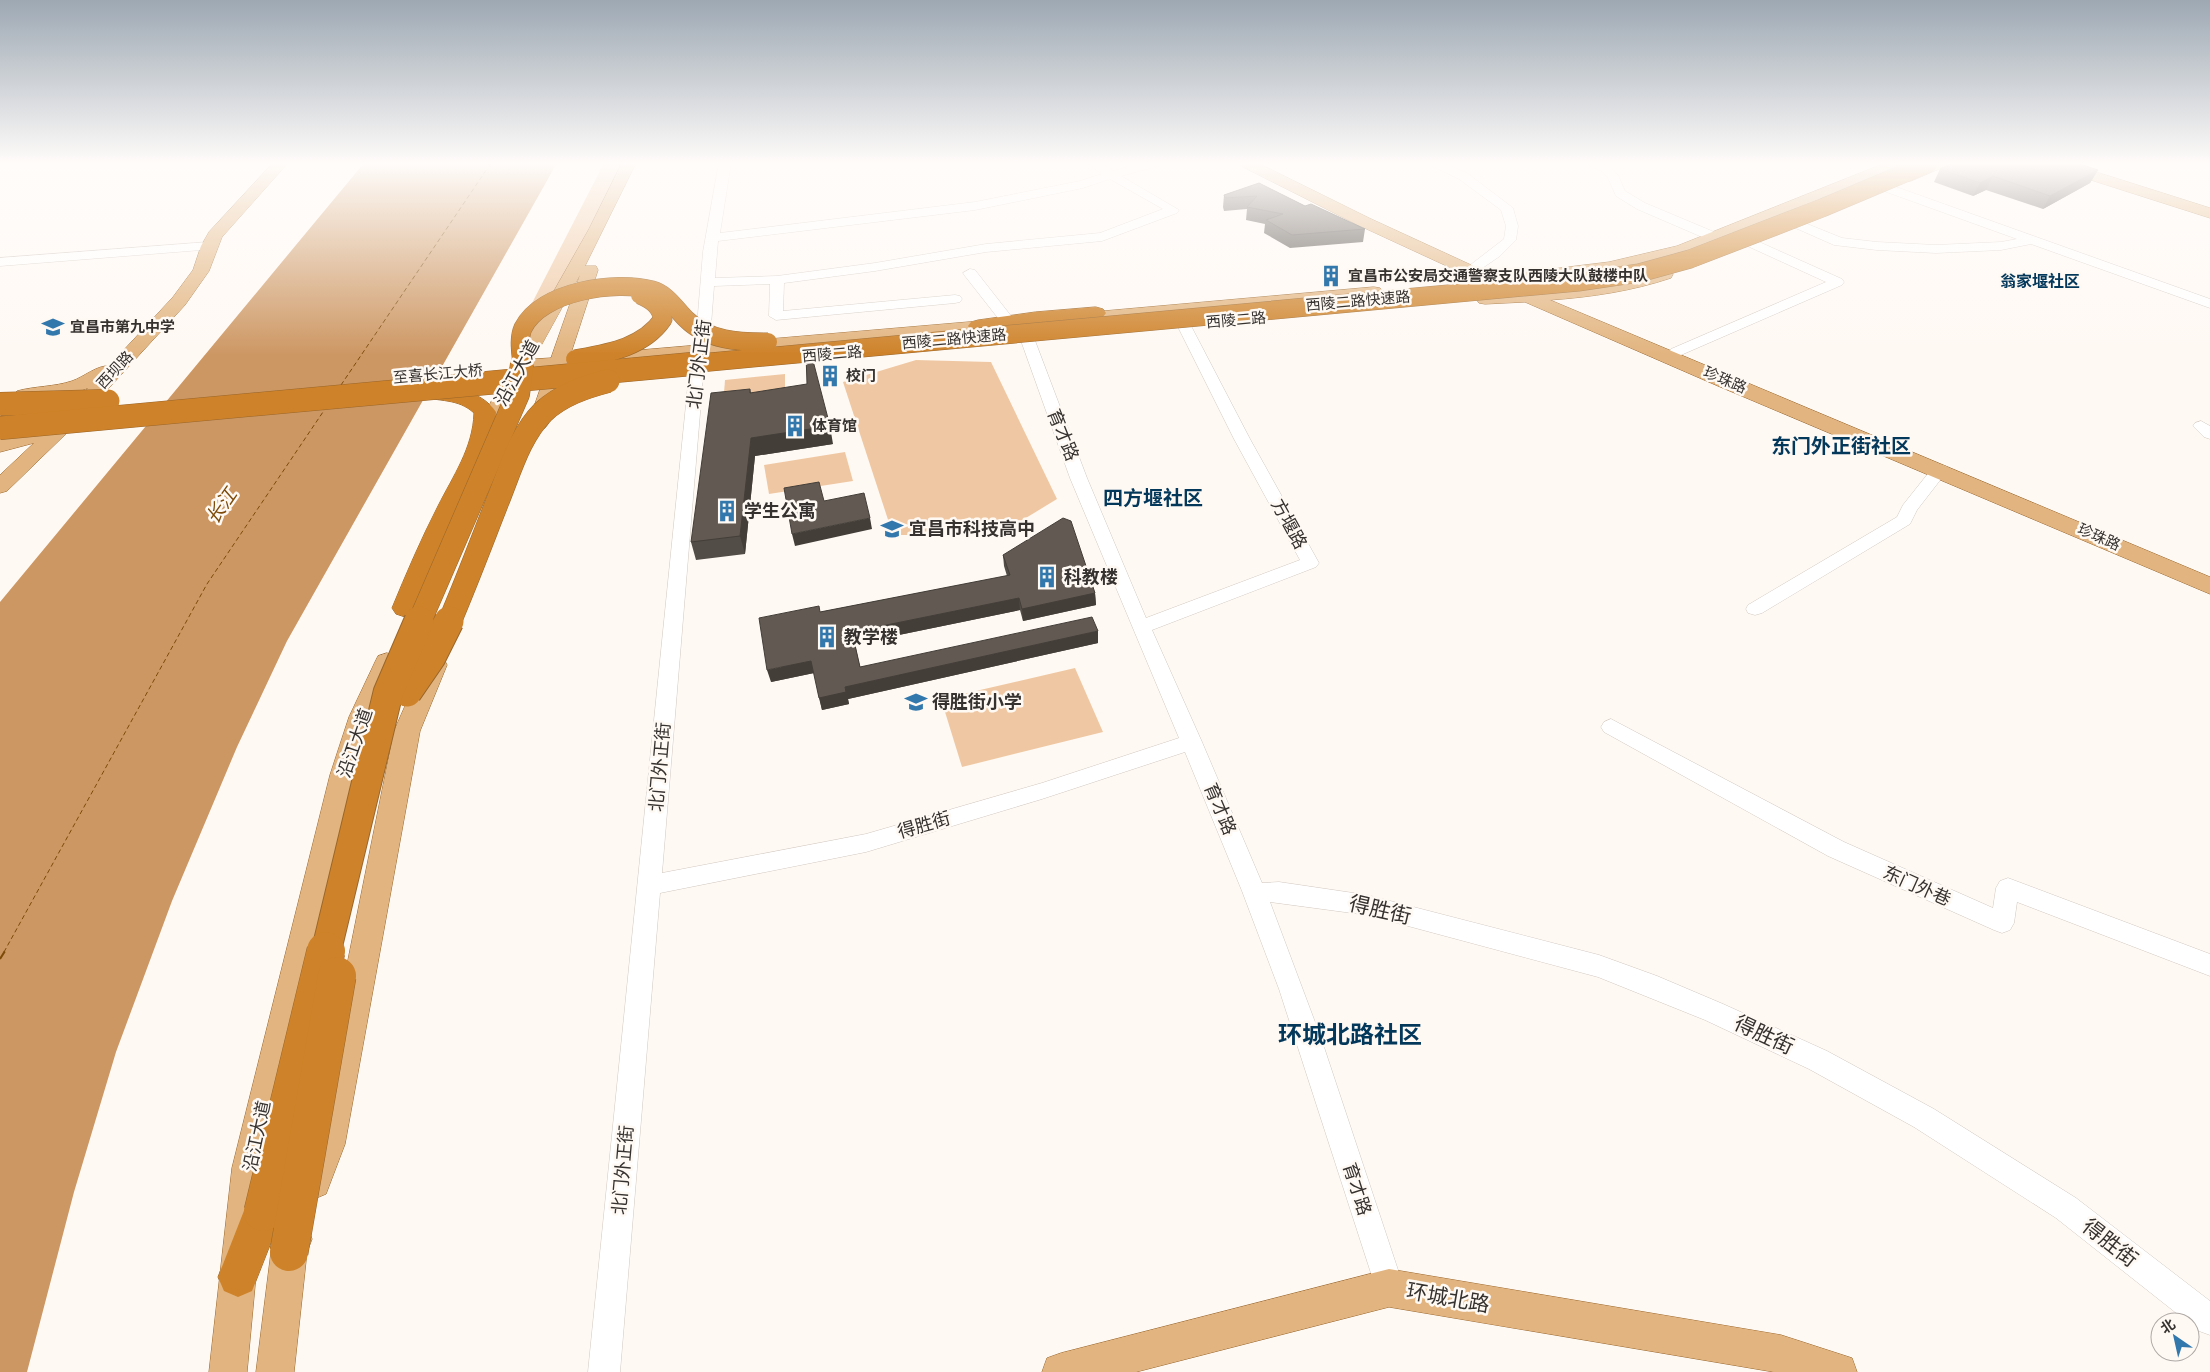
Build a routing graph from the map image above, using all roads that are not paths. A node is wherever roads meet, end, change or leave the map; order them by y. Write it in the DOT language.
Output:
graph roads {
  1 [pos="213,227"];
  2 [pos="222,227"];
  3 [pos="598,227"];
  4 [pos="613,227"];
  5 [pos="714,227"];
  6 [pos="802,227"];
  7 [pos="1130,227"];
  8 [pos="1376,227"];
  9 [pos="1393,227"];
  10 [pos="1512,227"];
  11 [pos="1691,227"];
  12 [pos="1739,227"];
  13 [pos="1753,227"];
  14 [pos="1774,227"];
  15 [pos="1784,227"];
  16 [pos="1804,227"];
  17 [pos="1995,227"];
  18 [pos="1714,237"];
  19 [pos="712,238"];
  20 [pos="2031,240"];
  21 [pos="1748,241"];
  22 [pos="204,246"];
  23 [pos="0,262"];
  24 [pos="1476,266"];
  25 [pos="970,273"];
  26 [pos="1661,276"];
  27 [pos="777,280"];
  28 [pos="1500,280"];
  29 [pos="708,282"];
  30 [pos="1539,289"];
  31 [pos="955,299"];
  32 [pos="1484,300"];
  33 [pos="2210,304"];
  34 [pos="1576,318"];
  35 [pos="1010,323"];
  36 [pos="1184,325"];
  37 [pos="978,326"];
  38 [pos="1027,338"];
  39 [pos="877,339"];
  40 [pos="1650,341"];
  41 [pos="827,351"];
  42 [pos="1676,352"];
  43 [pos="700,358"];
  44 [pos="108,369"];
  45 [pos="536,371"];
  46 [pos="382,393"];
  47 [pos="44,394"];
  48 [pos="0,397"];
  49 [pos="93,400"];
  50 [pos="0,406"];
  51 [pos="0,413"];
  52 [pos="59,424"];
  53 [pos="0,429"];
  54 [pos="0,436"];
  55 [pos="0,447"];
  56 [pos="1940,470"];
  57 [pos="10,474"];
  58 [pos="2210,577"];
  59 [pos="2210,586"];
  60 [pos="1755,609"];
  61 [pos="1141,627"];
  62 [pos="398,692"];
  63 [pos="1611,727"];
  64 [pos="1192,742"];
  65 [pos="650,885"];
  66 [pos="1255,893"];
  67 [pos="2210,965"];
  68 [pos="288,1252"];
  69 [pos="238,1277"];
  70 [pos="1389,1288"];
  71 [pos="2210,1320"];
  72 [pos="228,1372"];
  73 [pos="276,1372"];
  74 [pos="604,1372"];
  75 [pos="1062,1372"];
  76 [pos="1838,1372"];
  1 -- 22 [label="main road, 西坝路"];
  2 -- 22 [label="main road, 西坝路"];
  3 -- 45 [label="main road, 沿江大道"];
  4 -- 45 [label="main road, 沿江大道"];
  5 -- 19 [label="street, 北门外正街"];
  6 -- 19 [label="street"];
  7 -- 27 [label="street"];
  8 -- 28 [label="main road, 珍珠路"];
  9 -- 24 [label="main road, 珍珠路"];
  10 -- 24 [label="street"];
  11 -- 18 [label="street"];
  12 -- 18 [label="main road, 西陵二路"];
  13 -- 30 [label="highway, 西陵二路快速路"];
  14 -- 41 [label="highway, 西陵二路快速路, bridge"];
  15 -- 21 [label="main road, 西陵二路"];
  16 -- 20 [label="street"];
  17 -- 20 [label="street"];
  18 -- 28 [label="main road, 西陵二路"];
  19 -- 29 [label="street, 北门外正街"];
  20 -- 33 [label="street"];
  21 -- 26 [label="main road, 西陵二路"];
  21 -- 42 [label="street"];
  22 -- 23 [label="street"];
  22 -- 44 [label="main road, 西坝路"];
  22 -- 49 [label="main road, 西坝路"];
  24 -- 28 [label="main road, 珍珠路"];
  25 -- 35 [label="street"];
  26 -- 30 [label="main road, 西陵二路"];
  26 -- 40 [label="main road"];
  27 -- 29 [label="street"];
  27 -- 31 [label="street"];
  28 -- 30 [label="main road, 珍珠路"];
  28 -- 35 [label="main road, 西陵二路"];
  29 -- 43 [label="street, 北门外正街"];
  30 -- 32 [label="main road, 西陵二路"];
  30 -- 34 [label="main road, 珍珠路"];
  30 -- 35 [label="highway"];
  30 -- 39 [label="highway, 西陵二路快速路"];
  30 -- 40 [label="main road, 珍珠路"];
  32 -- 34 [label="main road"];
  32 -- 36 [label="main road, 西陵二路"];
  34 -- 56 [label="main road, 珍珠路"];
  35 -- 37 [label="highway"];
  36 -- 38 [label="main road, 西陵二路"];
  36 -- 61 [label="street, 方堰路"];
  37 -- 43 [label="main road, 西陵二路"];
  38 -- 43 [label="main road, 西陵二路"];
  38 -- 61 [label="street, 育才路"];
  39 -- 45 [label="highway, 至喜长江大桥"];
  39 -- 62 [label="highway, bridge"];
  40 -- 42 [label="main road, 珍珠路"];
  41 -- 46 [label="highway, 至喜长江大桥, bridge"];
  41 -- 62 [label="highway, bridge"];
  42 -- 58 [label="main road, 珍珠路"];
  43 -- 45 [label="main road, 西陵二路"];
  43 -- 65 [label="street, 北门外正街"];
  44 -- 47 [label="main road"];
  44 -- 49 [label="main road, 西坝路"];
  45 -- 49 [label="highway, 至喜长江大桥"];
  45 -- 62 [label="highway, bridge"];
  45 -- 68 [label="main road, 沿江大道"];
  45 -- 69 [label="main road, 沿江大道"];
  46 -- 49 [label="highway, 至喜长江大桥, bridge"];
  46 -- 62 [label="highway, bridge"];
  47 -- 48 [label="main road"];
  47 -- 49 [label="main road"];
  49 -- 50 [label="highway, bridge"];
  49 -- 51 [label="highway, 至喜长江大桥, bridge"];
  49 -- 52 [label="main road, 西坝路"];
  49 -- 53 [label="highway, 至喜长江大桥, bridge"];
  49 -- 54 [label="highway, bridge"];
  52 -- 53 [label="main road"];
  52 -- 55 [label="main road"];
  52 -- 57 [label="main road, 西坝路"];
  55 -- 57 [label="main road"];
  56 -- 59 [label="main road, 珍珠路"];
  56 -- 60 [label="street"];
  61 -- 64 [label="street, 育才路"];
  62 -- 68 [label="highway, bridge"];
  62 -- 69 [label="highway, bridge"];
  63 -- 67 [label="street, 东门外巷"];
  64 -- 65 [label="street, 得胜街"];
  64 -- 66 [label="street, 育才路"];
  65 -- 74 [label="street, 北门外正街"];
  66 -- 70 [label="street, 育才路"];
  66 -- 71 [label="street, 得胜街"];
  68 -- 73 [label="main road, 沿江大道"];
  69 -- 72 [label="main road, 沿江大道"];
  70 -- 75 [label="main road, 环城北路"];
  70 -- 76 [label="main road, 环城北路"];
}
